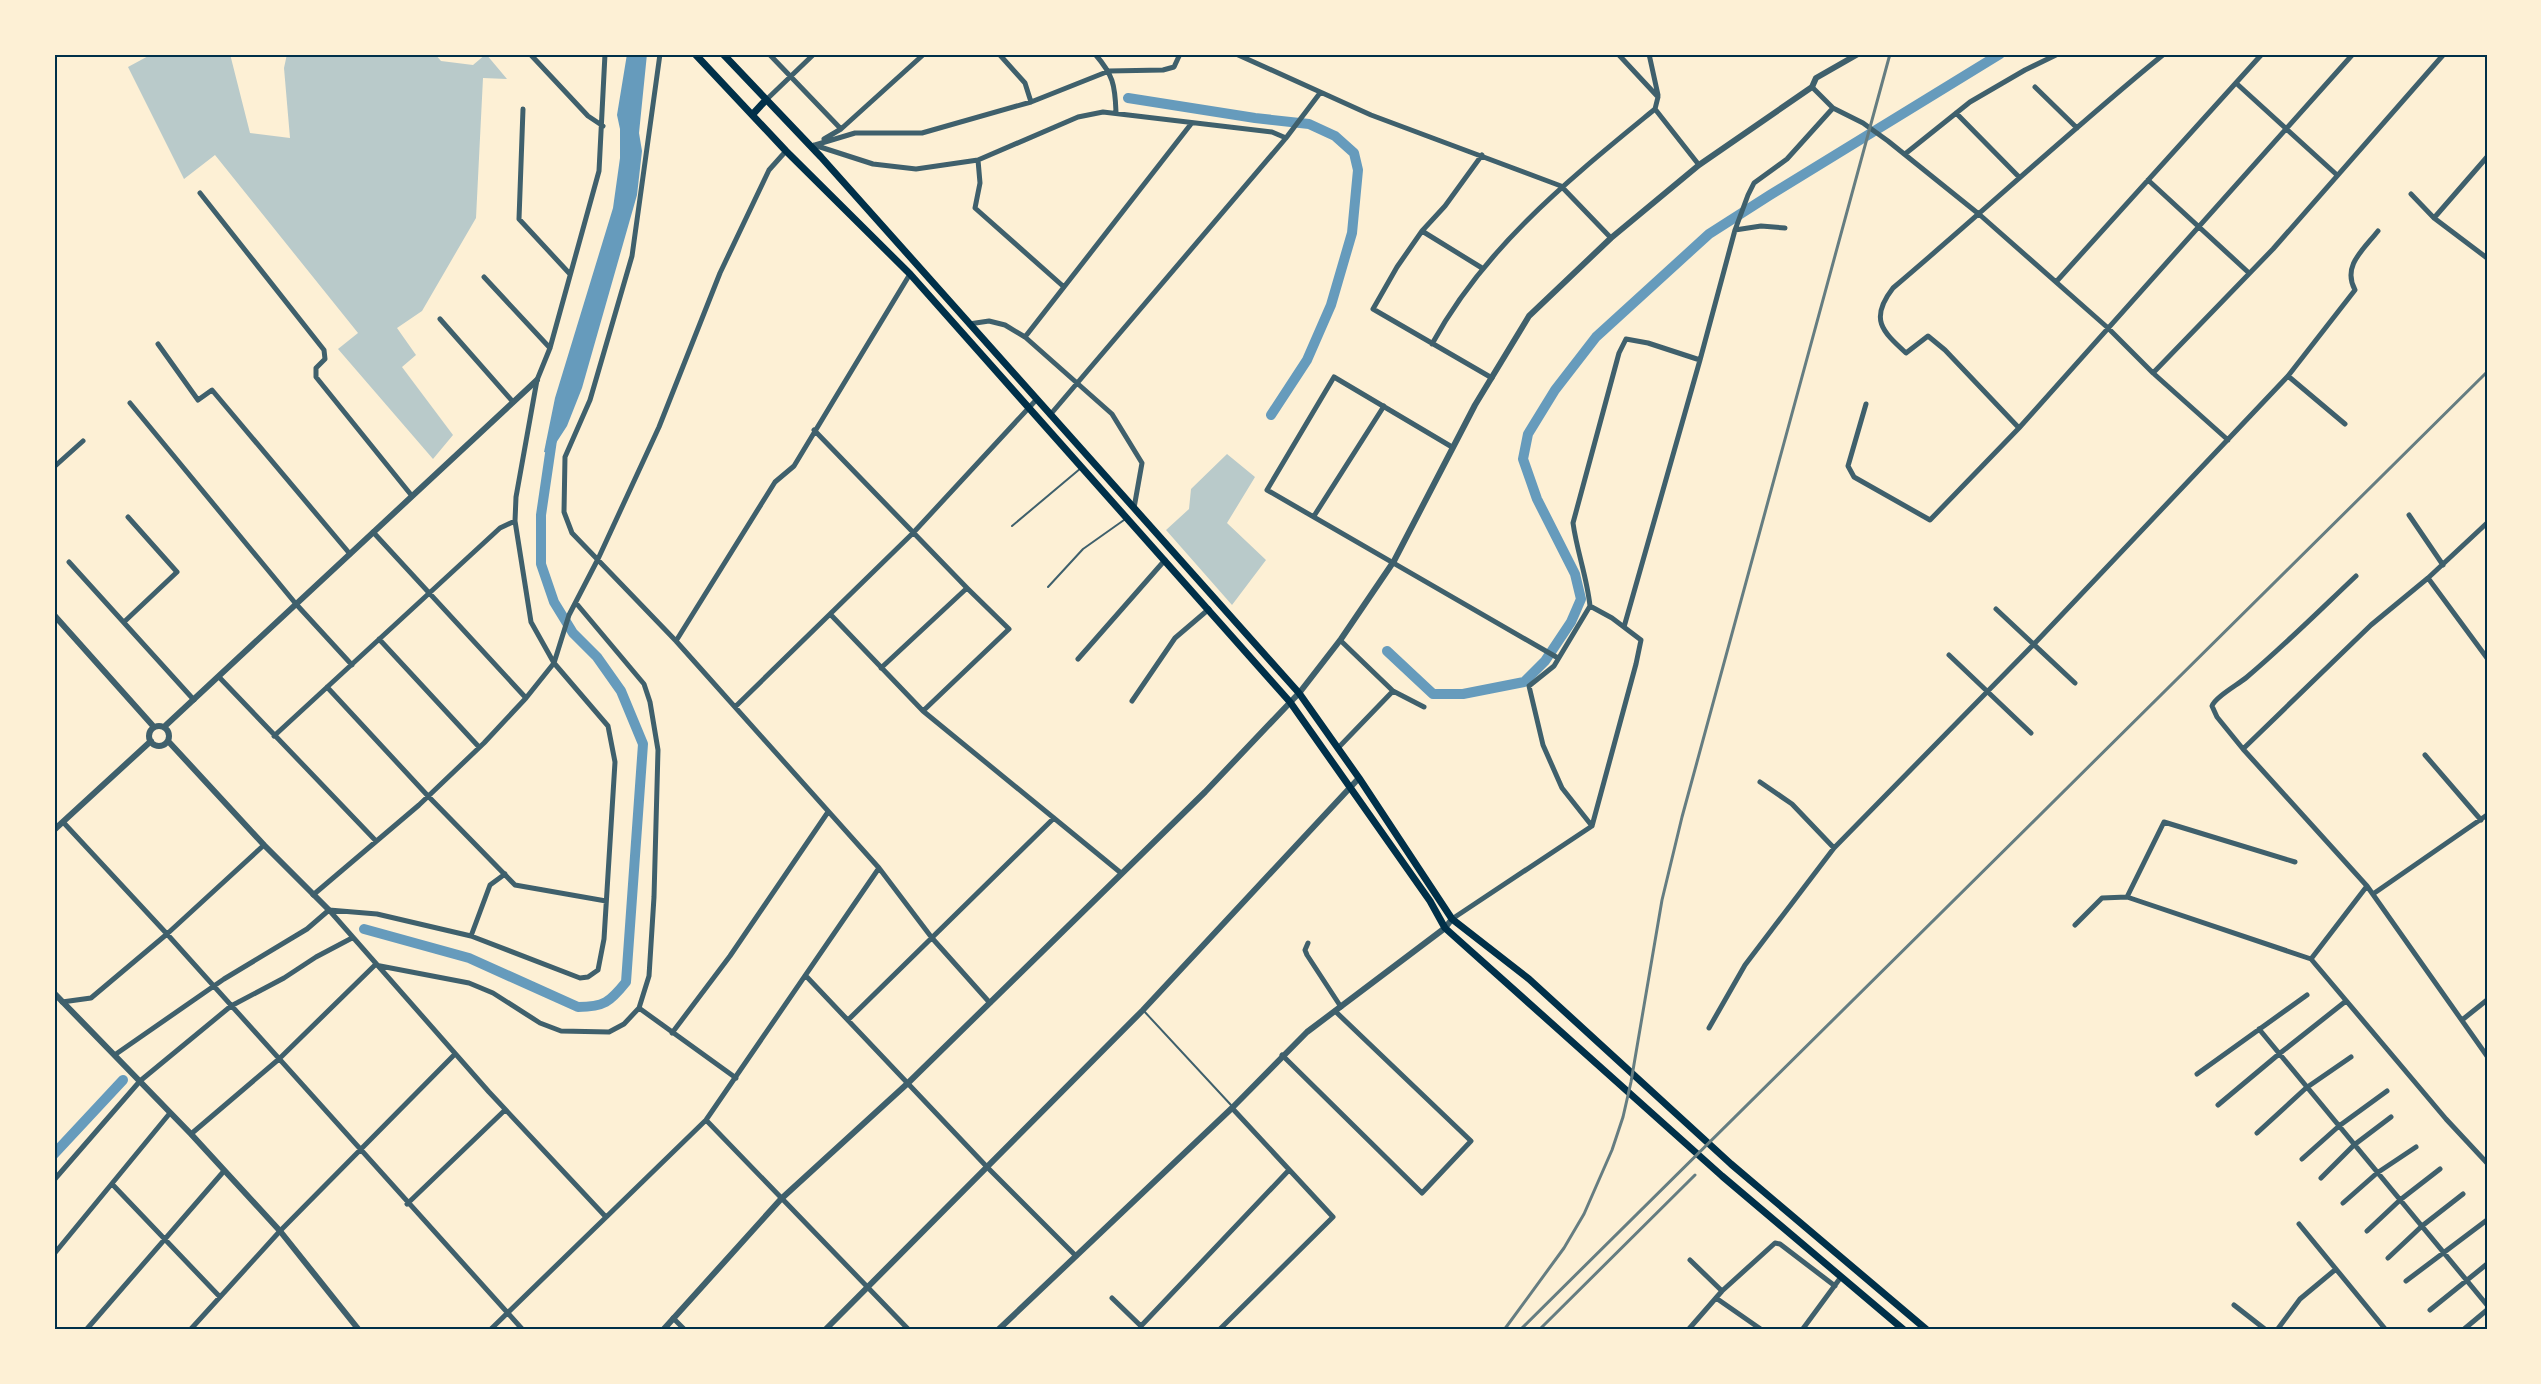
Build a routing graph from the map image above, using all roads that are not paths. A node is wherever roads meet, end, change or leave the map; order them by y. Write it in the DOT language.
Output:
graph roads {
  1 [pos="530,54"];
  2 [pos="605,54"];
  3 [pos="660,54"];
  4 [pos="695,54"];
  5 [pos="723,54"];
  6 [pos="769,54"];
  7 [pos="814,54"];
  8 [pos="924,54"];
  9 [pos="999,54"];
  10 [pos="1095,54"];
  11 [pos="1180,54"];
  12 [pos="1236,54"];
  13 [pos="1618,54"];
  14 [pos="1649,54"];
  15 [pos="1858,54"];
  16 [pos="2058,54"];
  17 [pos="2164,54"];
  18 [pos="2262,54"];
  19 [pos="2353,54"];
  20 [pos="2444,54"];
  21 [pos="1250,56"];
  22 [pos="1109,71"];
  23 [pos="790,78"];
  24 [pos="2236,83"];
  25 [pos="1812,87"];
  26 [pos="2035,87"];
  27 [pos="1320,93"];
  28 [pos="1658,97"];
  29 [pos="765,101"];
  30 [pos="1031,102"];
  31 [pos="1833,108"];
  32 [pos="1655,109"];
  33 [pos="523,110"];
  34 [pos="1116,112"];
  35 [pos="1956,113"];
  36 [pos="752,115"];
  37 [pos="1191,124"];
  38 [pos="603,126"];
  39 [pos="2077,128"];
  40 [pos="842,129"];
  41 [pos="2287,129"];
  42 [pos="1286,138"];
  43 [pos="814,145"];
  44 [pos="786,150"];
  45 [pos="1905,154"];
  46 [pos="1482,155"];
  47 [pos="820,157"];
  48 [pos="2487,158"];
  49 [pos="978,160"];
  50 [pos="1699,165"];
  51 [pos="2337,175"];
  52 [pos="2019,177"];
  53 [pos="2148,180"];
  54 [pos="1561,186"];
  55 [pos="200,193"];
  56 [pos="2411,194"];
  57 [pos="1980,214"];
  58 [pos="2434,218"];
  59 [pos="2198,226"];
  60 [pos="1785,228"];
  61 [pos="1735,230"];
  62 [pos="1422,231"];
  63 [pos="2378,231"];
  64 [pos="1611,238"];
  65 [pos="2487,258"];
  66 [pos="917,265"];
  67 [pos="1482,268"];
  68 [pos="569,273"];
  69 [pos="2249,273"];
  70 [pos="910,274"];
  71 [pos="484,277"];
  72 [pos="2056,282"];
  73 [pos="1064,287"];
  74 [pos="440,319"];
  75 [pos="969,324"];
  76 [pos="2108,328"];
  77 [pos="1024,337"];
  78 [pos="158,344"];
  79 [pos="1432,344"];
  80 [pos="550,348"];
  81 [pos="1701,360"];
  82 [pos="2153,373"];
  83 [pos="2288,376"];
  84 [pos="1492,378"];
  85 [pos="537,380"];
  86 [pos="1078,383"];
  87 [pos="1037,399"];
  88 [pos="513,402"];
  89 [pos="130,403"];
  90 [pos="1866,404"];
  91 [pos="1030,406"];
  92 [pos="1384,406"];
  93 [pos="1050,416"];
  94 [pos="2345,424"];
  95 [pos="2019,428"];
  96 [pos="814,430"];
  97 [pos="2228,440"];
  98 [pos="83,441"];
  99 [pos="1452,447"];
  100 [pos="1083,466"];
  101 [pos="54,467"];
  102 [pos="412,496"];
  103 [pos="1134,509"];
  104 [pos="2409,515"];
  105 [pos="1314,516"];
  106 [pos="128,517"];
  107 [pos="1128,518"];
  108 [pos="515,521"];
  109 [pos="2487,523"];
  110 [pos="1012,526"];
  111 [pos="2481,528"];
  112 [pos="373,532"];
  113 [pos="913,533"];
  114 [pos="2487,534"];
  115 [pos="350,554"];
  116 [pos="598,559"];
  117 [pos="1165,560"];
  118 [pos="1394,561"];
  119 [pos="69,562"];
  120 [pos="2443,565"];
  121 [pos="2356,576"];
  122 [pos="2428,578"];
  123 [pos="1048,587"];
  124 [pos="967,588"];
  125 [pos="430,592"];
  126 [pos="576,603"];
  127 [pos="296,604"];
  128 [pos="1590,606"];
  129 [pos="1209,609"];
  130 [pos="1996,609"];
  131 [pos="54,615"];
  132 [pos="831,615"];
  133 [pos="124,622"];
  134 [pos="1624,627"];
  135 [pos="379,639"];
  136 [pos="1340,640"];
  137 [pos="676,641"];
  138 [pos="2035,643"];
  139 [pos="1949,655"];
  140 [pos="1078,658"];
  141 [pos="1558,658"];
  142 [pos="2487,658"];
  143 [pos="554,663"];
  144 [pos="352,665"];
  145 [pos="880,668"];
  146 [pos="219,677"];
  147 [pos="2075,683"];
  148 [pos="327,687"];
  149 [pos="1393,691"];
  150 [pos="1299,693"];
  151 [pos="1987,693"];
  152 [pos="526,699"];
  153 [pos="194,700"];
  154 [pos="1131,701"];
  155 [pos="1290,702"];
  156 [pos="735,707"];
  157 [pos="1424,707"];
  158 [pos="923,711"];
  159 [pos="164,727"];
  160 [pos="154,728"];
  161 [pos="2031,733"];
  162 [pos="274,736"];
  163 [pos="151,741"];
  164 [pos="168,741"];
  165 [pos="479,747"];
  166 [pos="1338,748"];
  167 [pos="2243,749"];
  168 [pos="2425,755"];
  169 [pos="1359,778"];
  170 [pos="1760,782"];
  171 [pos="1351,786"];
  172 [pos="428,796"];
  173 [pos="828,812"];
  174 [pos="2487,815"];
  175 [pos="1054,818"];
  176 [pos="2481,820"];
  177 [pos="63,822"];
  178 [pos="1592,825"];
  179 [pos="54,830"];
  180 [pos="376,841"];
  181 [pos="264,845"];
  182 [pos="1834,848"];
  183 [pos="2295,862"];
  184 [pos="879,868"];
  185 [pos="1121,873"];
  186 [pos="505,874"];
  187 [pos="2367,886"];
  188 [pos="2373,894"];
  189 [pos="313,895"];
  190 [pos="2127,897"];
  191 [pos="606,901"];
  192 [pos="329,910"];
  193 [pos="1452,919"];
  194 [pos="2075,925"];
  195 [pos="1445,928"];
  196 [pos="166,934"];
  197 [pos="471,936"];
  198 [pos="351,937"];
  199 [pos="932,938"];
  200 [pos="1308,943"];
  201 [pos="2311,959"];
  202 [pos="375,965"];
  203 [pos="806,976"];
  204 [pos="213,987"];
  205 [pos="54,993"];
  206 [pos="2307,995"];
  207 [pos="2487,1000"];
  208 [pos="2346,1001"];
  209 [pos="62,1002"];
  210 [pos="990,1003"];
  211 [pos="231,1006"];
  212 [pos="639,1008"];
  213 [pos="1338,1009"];
  214 [pos="1143,1010"];
  215 [pos="848,1020"];
  216 [pos="2462,1020"];
  217 [pos="1709,1028"];
  218 [pos="2259,1029"];
  219 [pos="672,1033"];
  220 [pos="116,1054"];
  221 [pos="455,1054"];
  222 [pos="2279,1054"];
  223 [pos="1282,1055"];
  224 [pos="2487,1056"];
  225 [pos="2351,1057"];
  226 [pos="279,1059"];
  227 [pos="2197,1074"];
  228 [pos="736,1078"];
  229 [pos="140,1081"];
  230 [pos="908,1083"];
  231 [pos="2306,1088"];
  232 [pos="2387,1091"];
  233 [pos="2218,1105"];
  234 [pos="1232,1108"];
  235 [pos="505,1110"];
  236 [pos="170,1113"];
  237 [pos="2391,1118"];
  238 [pos="706,1120"];
  239 [pos="2339,1126"];
  240 [pos="2257,1133"];
  241 [pos="191,1134"];
  242 [pos="2354,1145"];
  243 [pos="2416,1147"];
  244 [pos="359,1149"];
  245 [pos="2302,1159"];
  246 [pos="2487,1163"];
  247 [pos="988,1168"];
  248 [pos="2440,1169"];
  249 [pos="1289,1170"];
  250 [pos="224,1171"];
  251 [pos="2377,1173"];
  252 [pos="2321,1178"];
  253 [pos="54,1180"];
  254 [pos="113,1185"];
  255 [pos="2463,1194"];
  256 [pos="780,1199"];
  257 [pos="2400,1200"];
  258 [pos="2343,1203"];
  259 [pos="408,1204"];
  260 [pos="605,1216"];
  261 [pos="2487,1220"];
  262 [pos="2299,1224"];
  263 [pos="2422,1226"];
  264 [pos="280,1231"];
  265 [pos="2367,1231"];
  266 [pos="165,1237"];
  267 [pos="2443,1251"];
  268 [pos="54,1254"];
  269 [pos="1076,1256"];
  270 [pos="2388,1258"];
  271 [pos="1690,1260"];
  272 [pos="2487,1264"];
  273 [pos="2336,1269"];
  274 [pos="1841,1277"];
  275 [pos="2406,1281"];
  276 [pos="2467,1281"];
  277 [pos="1834,1286"];
  278 [pos="868,1288"];
  279 [pos="1722,1291"];
  280 [pos="220,1297"];
  281 [pos="1112,1298"];
  282 [pos="1716,1298"];
  283 [pos="2234,1305"];
  284 [pos="2487,1308"];
  285 [pos="2430,1310"];
  286 [pos="508,1312"];
  287 [pos="673,1318"];
  288 [pos="1143,1328"];
  289 [pos="86,1330"];
  290 [pos="190,1330"];
  291 [pos="359,1330"];
  292 [pos="489,1330"];
  293 [pos="523,1330"];
  294 [pos="663,1330"];
  295 [pos="685,1330"];
  296 [pos="825,1330"];
  297 [pos="909,1330"];
  298 [pos="998,1330"];
  299 [pos="1219,1330"];
  300 [pos="1688,1330"];
  301 [pos="1762,1330"];
  302 [pos="1802,1330"];
  303 [pos="1904,1330"];
  304 [pos="1927,1330"];
  305 [pos="2266,1330"];
  306 [pos="2277,1330"];
  307 [pos="2386,1330"];
  308 [pos="2463,1330"];
  1 -- 38 [label="street"];
  2 -- 38 [label="street"];
  3 -- 116 [label="street"];
  4 -- 36 [label="main road"];
  5 -- 29 [label="main road"];
  6 -- 23 [label="street"];
  7 -- 23 [label="street"];
  8 -- 40 [label="street"];
  9 -- 30 [label="street"];
  10 -- 22 [label="street"];
  11 -- 22 [label="street"];
  12 -- 21 [label="street"];
  13 -- 28 [label="street"];
  14 -- 28 [label="street"];
  15 -- 25 [label="street"];
  16 -- 35 [label="street"];
  17 -- 39 [label="street"];
  18 -- 24 [label="street"];
  19 -- 41 [label="street"];
  20 -- 51 [label="street"];
  21 -- 27 [label="street"];
  22 -- 30 [label="street"];
  22 -- 34 [label="street"];
  23 -- 29 [label="street"];
  23 -- 40 [label="street"];
  24 -- 41 [label="street"];
  24 -- 53 [label="street"];
  25 -- 31 [label="street"];
  25 -- 50 [label="street"];
  26 -- 39 [label="street"];
  27 -- 42 [label="street"];
  27 -- 46 [label="street"];
  28 -- 32 [label="street"];
  29 -- 36 [label="main road"];
  29 -- 47 [label="main road"];
  30 -- 43 [label="street"];
  31 -- 45 [label="street"];
  31 -- 61 [label="street"];
  32 -- 50 [label="street"];
  32 -- 54 [label="street"];
  33 -- 68 [label="street"];
  34 -- 37 [label="street"];
  34 -- 49 [label="street"];
  35 -- 45 [label="street"];
  35 -- 52 [label="street"];
  36 -- 44 [label="main road"];
  37 -- 42 [label="street"];
  37 -- 73 [label="street"];
  38 -- 68 [label="street"];
  39 -- 52 [label="street"];
  40 -- 43 [label="street"];
  41 -- 51 [label="street"];
  41 -- 59 [label="street"];
  42 -- 86 [label="street"];
  43 -- 47 [label="street"];
  43 -- 49 [label="street"];
  44 -- 70 [label="main road"];
  44 -- 116 [label="street"];
  45 -- 57 [label="street"];
  46 -- 54 [label="street"];
  46 -- 62 [label="street"];
  47 -- 66 [label="main road"];
  48 -- 58 [label="street"];
  49 -- 73 [label="street"];
  50 -- 64 [label="street"];
  51 -- 69 [label="street"];
  52 -- 57 [label="street"];
  53 -- 59 [label="street"];
  53 -- 72 [label="street"];
  54 -- 64 [label="street"];
  54 -- 67 [label="street"];
  55 -- 102 [label="street"];
  56 -- 58 [label="street"];
  57 -- 72 [label="street"];
  57 -- 95 [label="street"];
  58 -- 65 [label="street"];
  59 -- 69 [label="street"];
  59 -- 76 [label="street"];
  60 -- 61 [label="street"];
  61 -- 81 [label="street"];
  62 -- 67 [label="street"];
  62 -- 79 [label="street"];
  63 -- 83 [label="street"];
  64 -- 84 [label="street"];
  66 -- 70 [label="main road"];
  66 -- 75 [label="main road"];
  67 -- 79 [label="street"];
  68 -- 80 [label="street"];
  69 -- 82 [label="street"];
  70 -- 91 [label="main road"];
  70 -- 96 [label="street"];
  71 -- 80 [label="street"];
  72 -- 76 [label="street"];
  73 -- 77 [label="street"];
  74 -- 88 [label="street"];
  75 -- 77 [label="street"];
  75 -- 87 [label="main road"];
  76 -- 82 [label="street"];
  76 -- 95 [label="street"];
  77 -- 86 [label="street"];
  78 -- 115 [label="street"];
  79 -- 84 [label="street"];
  80 -- 85 [label="street"];
  81 -- 128 [label="street"];
  81 -- 134 [label="street"];
  82 -- 97 [label="street"];
  83 -- 94 [label="street"];
  83 -- 97 [label="street"];
  84 -- 99 [label="street"];
  85 -- 88 [label="street"];
  85 -- 108 [label="street"];
  86 -- 93 [label="street"];
  86 -- 103 [label="street"];
  87 -- 91 [label="street"];
  87 -- 93 [label="main road"];
  88 -- 102 [label="street"];
  89 -- 127 [label="street"];
  90 -- 95 [label="street"];
  91 -- 100 [label="main road"];
  91 -- 113 [label="street"];
  92 -- 99 [label="street"];
  92 -- 105 [label="street"];
  92 -- 105 [label="street"];
  93 -- 103 [label="main road"];
  96 -- 113 [label="street"];
  96 -- 137 [label="street"];
  97 -- 138 [label="street"];
  98 -- 101 [label="street"];
  99 -- 118 [label="street"];
  100 -- 107 [label="main road"];
  100 -- 110 [label="lane"];
  102 -- 112 [label="street"];
  103 -- 150 [label="main road"];
  104 -- 120 [label="street"];
  105 -- 118 [label="street"];
  106 -- 133 [label="street"];
  107 -- 117 [label="main road"];
  107 -- 123 [label="lane"];
  108 -- 125 [label="street"];
  108 -- 143 [label="street"];
  109 -- 111 [label="street"];
  111 -- 114 [label="street"];
  111 -- 120 [label="street"];
  112 -- 115 [label="street"];
  112 -- 125 [label="street"];
  113 -- 124 [label="street"];
  113 -- 132 [label="street"];
  115 -- 127 [label="street"];
  116 -- 126 [label="street"];
  116 -- 137 [label="street"];
  117 -- 129 [label="main road"];
  117 -- 140 [label="street"];
  118 -- 136 [label="street"];
  118 -- 141 [label="street"];
  119 -- 133 [label="street"];
  120 -- 122 [label="street"];
  121 -- 167 [label="street"];
  122 -- 142 [label="street"];
  122 -- 167 [label="street"];
  124 -- 145 [label="street"];
  124 -- 158 [label="street"];
  125 -- 135 [label="street"];
  125 -- 152 [label="street"];
  126 -- 143 [label="street"];
  126 -- 212 [label="street"];
  127 -- 144 [label="street"];
  127 -- 146 [label="street"];
  128 -- 134 [label="street"];
  128 -- 141 [label="street"];
  129 -- 154 [label="street"];
  129 -- 155 [label="main road"];
  130 -- 138 [label="street"];
  131 -- 160 [label="street"];
  132 -- 145 [label="street"];
  132 -- 156 [label="street"];
  133 -- 153 [label="street"];
  134 -- 178 [label="street"];
  135 -- 144 [label="street"];
  135 -- 165 [label="street"];
  136 -- 149 [label="street"];
  136 -- 150 [label="street"];
  137 -- 156 [label="street"];
  138 -- 147 [label="street"];
  138 -- 151 [label="street"];
  139 -- 151 [label="street"];
  141 -- 178 [label="street"];
  143 -- 152 [label="street"];
  143 -- 191 [label="street"];
  144 -- 148 [label="street"];
  145 -- 158 [label="street"];
  146 -- 153 [label="street"];
  146 -- 162 [label="street"];
  148 -- 162 [label="street"];
  148 -- 172 [label="street"];
  149 -- 157 [label="street"];
  149 -- 166 [label="street"];
  150 -- 155 [label="street"];
  150 -- 166 [label="main road"];
  151 -- 161 [label="street"];
  151 -- 182 [label="street"];
  152 -- 165 [label="street"];
  153 -- 159 [label="street"];
  155 -- 171 [label="main road"];
  155 -- 185 [label="street"];
  156 -- 173 [label="street"];
  158 -- 175 [label="street"];
  159 -- 160 [label="street"];
  159 -- 164 [label="street"];
  160 -- 163 [label="street"];
  162 -- 180 [label="street"];
  163 -- 164 [label="street"];
  163 -- 177 [label="street"];
  164 -- 181 [label="street"];
  165 -- 172 [label="street"];
  166 -- 169 [label="main road"];
  167 -- 187 [label="street"];
  168 -- 176 [label="street"];
  169 -- 171 [label="street"];
  169 -- 193 [label="main road"];
  170 -- 182 [label="street"];
  171 -- 195 [label="main road"];
  171 -- 214 [label="street"];
  172 -- 180 [label="street"];
  172 -- 186 [label="street"];
  173 -- 184 [label="street"];
  173 -- 219 [label="street"];
  174 -- 176 [label="street"];
  175 -- 185 [label="street"];
  175 -- 199 [label="street"];
  176 -- 188 [label="street"];
  177 -- 179 [label="street"];
  177 -- 196 [label="street"];
  178 -- 193 [label="street"];
  180 -- 189 [label="street"];
  181 -- 189 [label="street"];
  181 -- 196 [label="street"];
  182 -- 217 [label="street"];
  183 -- 190 [label="street"];
  184 -- 199 [label="street"];
  184 -- 203 [label="street"];
  185 -- 210 [label="street"];
  186 -- 191 [label="street"];
  186 -- 197 [label="street"];
  187 -- 188 [label="street"];
  187 -- 201 [label="street"];
  188 -- 216 [label="street"];
  189 -- 192 [label="street"];
  190 -- 194 [label="street"];
  190 -- 201 [label="street"];
  191 -- 197 [label="street"];
  192 -- 197 [label="street"];
  192 -- 198 [label="street"];
  192 -- 204 [label="street"];
  193 -- 195 [label="street"];
  193 -- 304 [label="main road"];
  195 -- 213 [label="street"];
  195 -- 274 [label="main road"];
  196 -- 204 [label="street"];
  196 -- 209 [label="street"];
  198 -- 202 [label="street"];
  198 -- 211 [label="street"];
  199 -- 210 [label="street"];
  199 -- 215 [label="street"];
  200 -- 213 [label="street"];
  201 -- 208 [label="street"];
  202 -- 212 [label="street"];
  202 -- 221 [label="street"];
  202 -- 226 [label="street"];
  203 -- 215 [label="street"];
  203 -- 228 [label="street"];
  204 -- 211 [label="street"];
  204 -- 220 [label="street"];
  205 -- 209 [label="street"];
  206 -- 218 [label="street"];
  207 -- 216 [label="street"];
  208 -- 222 [label="street"];
  208 -- 246 [label="street"];
  209 -- 220 [label="street"];
  210 -- 230 [label="street"];
  211 -- 226 [label="street"];
  211 -- 229 [label="street"];
  212 -- 219 [label="street"];
  213 -- 223 [label="street"];
  213 -- 223 [label="street"];
  214 -- 234 [label="lane"];
  214 -- 247 [label="street"];
  215 -- 230 [label="street"];
  216 -- 224 [label="street"];
  218 -- 222 [label="street"];
  218 -- 227 [label="street"];
  219 -- 228 [label="street"];
  220 -- 229 [label="street"];
  221 -- 235 [label="street"];
  221 -- 244 [label="street"];
  222 -- 231 [label="street"];
  222 -- 233 [label="street"];
  223 -- 234 [label="street"];
  225 -- 231 [label="street"];
  226 -- 241 [label="street"];
  226 -- 244 [label="street"];
  228 -- 238 [label="street"];
  229 -- 236 [label="street"];
  229 -- 253 [label="street"];
  230 -- 247 [label="street"];
  230 -- 256 [label="street"];
  231 -- 239 [label="street"];
  231 -- 240 [label="street"];
  232 -- 239 [label="street"];
  234 -- 249 [label="street"];
  234 -- 269 [label="street"];
  235 -- 259 [label="street"];
  235 -- 260 [label="street"];
  236 -- 241 [label="street"];
  236 -- 254 [label="street"];
  237 -- 242 [label="street"];
  238 -- 256 [label="street"];
  238 -- 260 [label="street"];
  239 -- 242 [label="street"];
  239 -- 245 [label="street"];
  241 -- 250 [label="street"];
  242 -- 251 [label="street"];
  242 -- 252 [label="street"];
  243 -- 251 [label="street"];
  244 -- 259 [label="street"];
  244 -- 264 [label="street"];
  247 -- 269 [label="street"];
  247 -- 278 [label="street"];
  248 -- 257 [label="street"];
  249 -- 288 [label="street"];
  249 -- 299 [label="street"];
  250 -- 264 [label="street"];
  250 -- 266 [label="street"];
  251 -- 257 [label="street"];
  251 -- 258 [label="street"];
  254 -- 266 [label="street"];
  254 -- 268 [label="street"];
  255 -- 263 [label="street"];
  256 -- 278 [label="street"];
  256 -- 287 [label="street"];
  257 -- 263 [label="street"];
  257 -- 265 [label="street"];
  259 -- 286 [label="street"];
  260 -- 286 [label="street"];
  261 -- 267 [label="street"];
  262 -- 273 [label="street"];
  263 -- 267 [label="street"];
  263 -- 270 [label="street"];
  264 -- 280 [label="street"];
  264 -- 291 [label="street"];
  266 -- 280 [label="street"];
  266 -- 289 [label="street"];
  267 -- 275 [label="street"];
  267 -- 276 [label="street"];
  269 -- 298 [label="street"];
  271 -- 279 [label="street"];
  272 -- 276 [label="street"];
  273 -- 306 [label="street"];
  273 -- 307 [label="street"];
  274 -- 277 [label="street"];
  274 -- 303 [label="main road"];
  276 -- 284 [label="street"];
  276 -- 285 [label="street"];
  277 -- 279 [label="street"];
  277 -- 302 [label="street"];
  278 -- 296 [label="street"];
  278 -- 297 [label="street"];
  279 -- 282 [label="street"];
  280 -- 290 [label="street"];
  281 -- 288 [label="street"];
  282 -- 300 [label="street"];
  282 -- 301 [label="street"];
  283 -- 305 [label="street"];
  284 -- 308 [label="street"];
  286 -- 292 [label="street"];
  286 -- 293 [label="street"];
  287 -- 294 [label="street"];
  287 -- 295 [label="street"];
}
